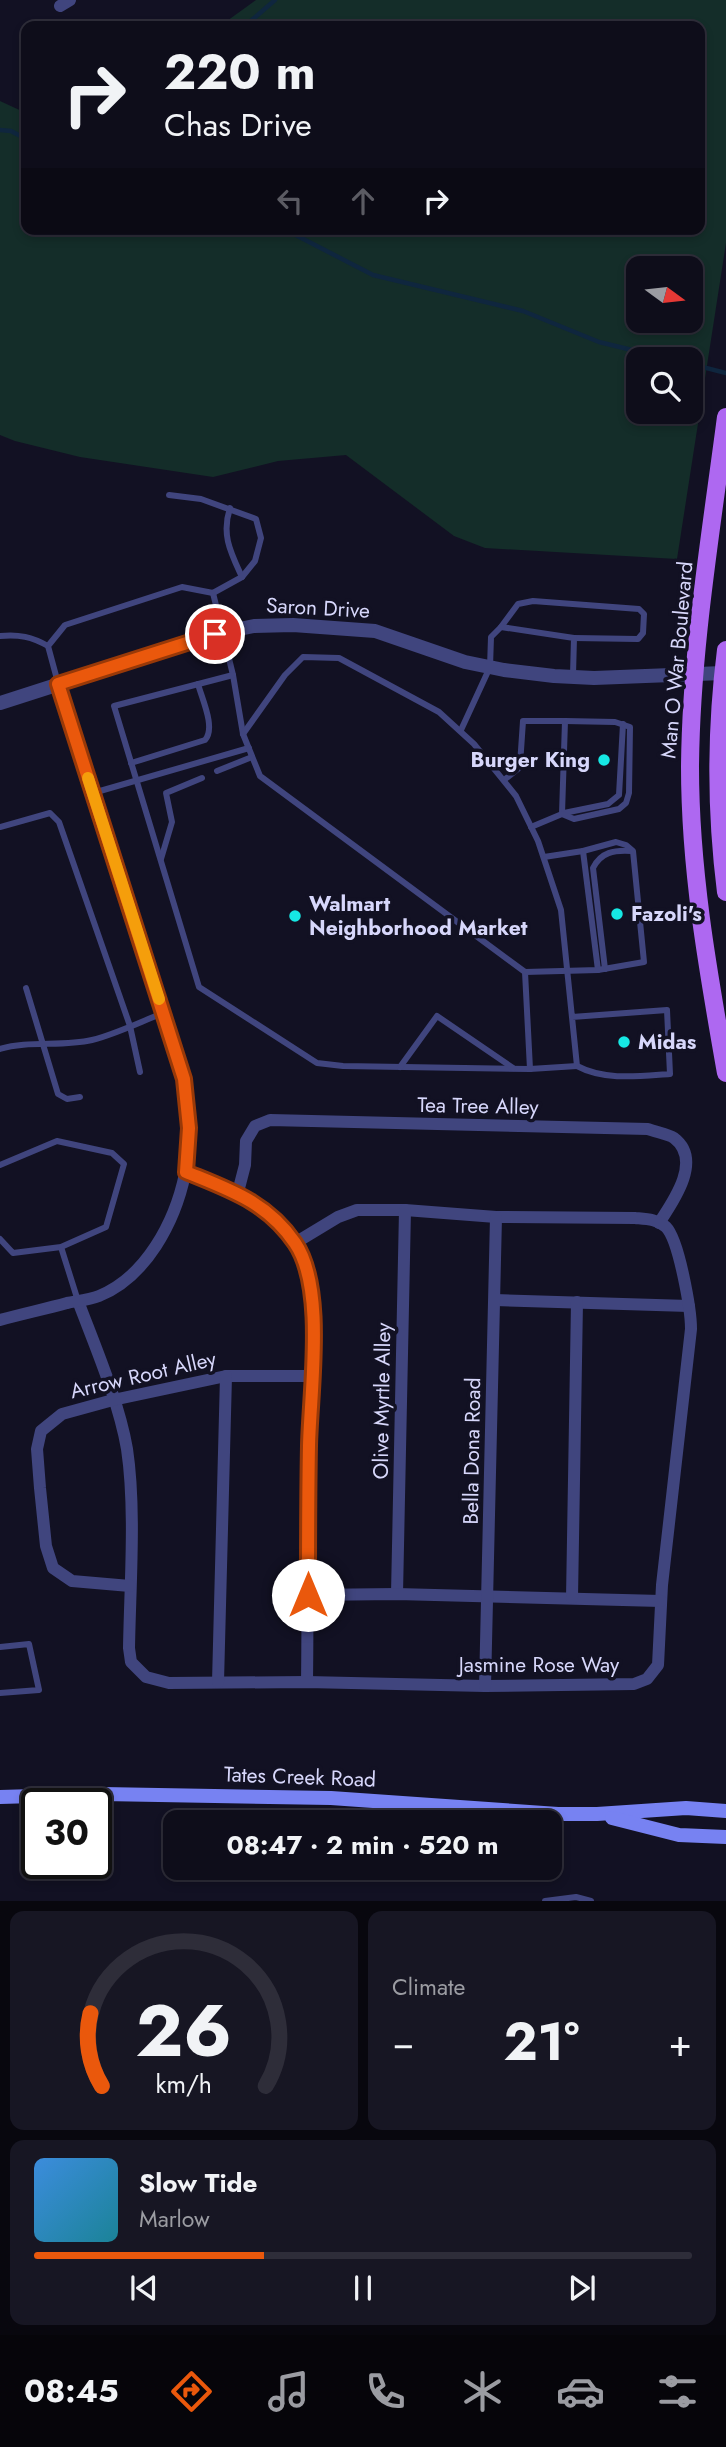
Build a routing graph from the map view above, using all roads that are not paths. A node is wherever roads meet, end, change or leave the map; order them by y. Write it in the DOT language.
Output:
graph roads {
  1 [pos="726,417"];
  2 [pos="169,495"];
  3 [pos="230,509"];
  4 [pos="242,577"];
  5 [pos="213,593"];
  6 [pos="501,627"];
  7 [pos="223,633"];
  8 [pos="0,636"];
  9 [pos="574,638"];
  10 [pos="48,646"];
  11 [pos="726,650"];
  12 [pos="490,667"];
  13 [pos="695,673"];
  14 [pos="724,673"];
  15 [pos="233,675"];
  16 [pos="573,677"];
  17 [pos="58,684"];
  18 [pos="198,684"];
  19 [pos="0,703"];
  20 [pos="565,721"];
  21 [pos="461,730"];
  22 [pos="243,734"];
  23 [pos="249,748"];
  24 [pos="252,757"];
  25 [pos="131,763"];
  26 [pos="216,771"];
  27 [pos="202,778"];
  28 [pos="504,780"];
  29 [pos="137,781"];
  30 [pos="93,793"];
  31 [pos="562,814"];
  32 [pos="0,827"];
  33 [pos="531,827"];
  34 [pos="583,851"];
  35 [pos="633,851"];
  36 [pos="544,857"];
  37 [pos="160,860"];
  38 [pos="726,892"];
  39 [pos="601,970"];
  40 [pos="567,971"];
  41 [pos="525,972"];
  42 [pos="26,988"];
  43 [pos="163,1013"];
  44 [pos="572,1017"];
  45 [pos="130,1026"];
  46 [pos="44,1045"];
  47 [pos="0,1049"];
  48 [pos="577,1066"];
  49 [pos="401,1067"];
  50 [pos="513,1069"];
  51 [pos="530,1069"];
  52 [pos="140,1072"];
  53 [pos="726,1073"];
  54 [pos="80,1097"];
  55 [pos="0,1166"];
  56 [pos="186,1172"];
  57 [pos="238,1192"];
  58 [pos="405,1210"];
  59 [pos="496,1217"];
  60 [pos="659,1223"];
  61 [pos="0,1239"];
  62 [pos="295,1242"];
  63 [pos="61,1247"];
  64 [pos="495,1300"];
  65 [pos="78,1301"];
  66 [pos="577,1302"];
  67 [pos="689,1306"];
  68 [pos="0,1320"];
  69 [pos="226,1376"];
  70 [pos="312,1376"];
  71 [pos="113,1400"];
  72 [pos="130,1586"];
  73 [pos="397,1594"];
  74 [pos="308,1595"];
  75 [pos="487,1597"];
  76 [pos="572,1598"];
  77 [pos="662,1601"];
  78 [pos="0,1647"];
  79 [pos="218,1682"];
  80 [pos="307,1682"];
  81 [pos="485,1686"];
  82 [pos="0,1693"];
  83 [pos="0,1797"];
  84 [pos="726,1811"];
  85 [pos="597,1814"];
  86 [pos="726,1837"];
  87 [pos="545,1901"];
  88 [pos="591,1901"];
  1 -- 13 [label="main road, Man O War Boulevard"];
  2 -- 3 [label="lane"];
  3 -- 4 [label="lane"];
  3 -- 4 [label="lane"];
  4 -- 5 [label="lane"];
  5 -- 7 [label="lane"];
  5 -- 10 [label="lane"];
  6 -- 9 [label="lane"];
  6 -- 9 [label="lane"];
  6 -- 12 [label="lane"];
  7 -- 12 [label="street, Saron Drive"];
  7 -- 15 [label="lane"];
  7 -- 17 [label="street, Saron Drive"];
  8 -- 10 [label="lane"];
  9 -- 16 [label="lane"];
  10 -- 17 [label="lane"];
  11 -- 14 [label="main road"];
  12 -- 16 [label="street, Saron Drive"];
  12 -- 21 [label="lane"];
  13 -- 14 [label="street, Saron Drive"];
  13 -- 16 [label="street, Saron Drive"];
  13 -- 53 [label="main road, Man O War Boulevard"];
  14 -- 38 [label="main road"];
  15 -- 18 [label="lane"];
  15 -- 22 [label="lane"];
  17 -- 19 [label="street, Saron Drive"];
  17 -- 30 [label="street"];
  18 -- 25 [label="lane"];
  18 -- 25 [label="lane"];
  20 -- 28 [label="lane"];
  20 -- 31 [label="lane"];
  20 -- 31 [label="lane"];
  21 -- 22 [label="lane"];
  21 -- 28 [label="lane"];
  22 -- 23 [label="lane"];
  23 -- 24 [label="lane"];
  23 -- 29 [label="lane"];
  24 -- 26 [label="lane"];
  24 -- 41 [label="lane"];
  25 -- 29 [label="lane"];
  27 -- 37 [label="lane"];
  28 -- 33 [label="lane"];
  29 -- 30 [label="lane"];
  29 -- 37 [label="lane"];
  30 -- 43 [label="street"];
  31 -- 33 [label="lane"];
  32 -- 45 [label="lane"];
  33 -- 36 [label="lane"];
  34 -- 35 [label="lane"];
  34 -- 36 [label="lane"];
  34 -- 39 [label="lane"];
  35 -- 39 [label="lane"];
  35 -- 39 [label="lane"];
  36 -- 40 [label="lane"];
  37 -- 49 [label="lane"];
  39 -- 40 [label="lane"];
  40 -- 41 [label="lane"];
  40 -- 44 [label="lane"];
  41 -- 51 [label="lane"];
  42 -- 46 [label="lane"];
  43 -- 45 [label="lane"];
  43 -- 56 [label="street"];
  44 -- 48 [label="lane"];
  44 -- 48 [label="lane"];
  45 -- 46 [label="lane"];
  45 -- 52 [label="lane"];
  46 -- 47 [label="lane"];
  46 -- 54 [label="lane"];
  48 -- 51 [label="lane"];
  49 -- 50 [label="lane"];
  49 -- 50 [label="lane"];
  50 -- 51 [label="lane"];
  55 -- 63 [label="lane"];
  56 -- 57 [label="street"];
  56 -- 65 [label="street"];
  57 -- 60 [label="street, Tea Tree Alley"];
  57 -- 62 [label="street"];
  58 -- 59 [label="street"];
  58 -- 62 [label="street"];
  58 -- 73 [label="street, Olive Myrtle Alley"];
  59 -- 60 [label="street"];
  59 -- 64 [label="street, Bella Dona Road"];
  60 -- 67 [label="street, Jasmine Rose Way"];
  61 -- 63 [label="lane"];
  62 -- 70 [label="street"];
  63 -- 65 [label="lane"];
  64 -- 66 [label="street"];
  64 -- 75 [label="street, Bella Dona Road"];
  65 -- 68 [label="street"];
  65 -- 71 [label="street, Jasmine Rose Way"];
  66 -- 67 [label="street"];
  66 -- 76 [label="street"];
  67 -- 77 [label="street, Jasmine Rose Way"];
  69 -- 70 [label="street, Arrow Root Alley"];
  69 -- 71 [label="street, Arrow Root Alley"];
  69 -- 79 [label="street"];
  70 -- 74 [label="street"];
  71 -- 72 [label="street, Jasmine Rose Way"];
  71 -- 72 [label="street, Arrow Root Alley"];
  72 -- 79 [label="street, Jasmine Rose Way"];
  73 -- 74 [label="street"];
  73 -- 75 [label="street"];
  74 -- 80 [label="street"];
  75 -- 76 [label="street"];
  75 -- 81 [label="street, Bella Dona Road"];
  76 -- 77 [label="street"];
  77 -- 81 [label="street, Jasmine Rose Way"];
  78 -- 82 [label="lane"];
  79 -- 80 [label="street, Jasmine Rose Way"];
  80 -- 81 [label="street, Jasmine Rose Way"];
  83 -- 85 [label="main road, Tates Creek Road"];
  84 -- 85 [label="main road, Tates Creek Road"];
  85 -- 86 [label="main road, Tates Creek Road"];
  87 -- 88 [label="lane"];
}
